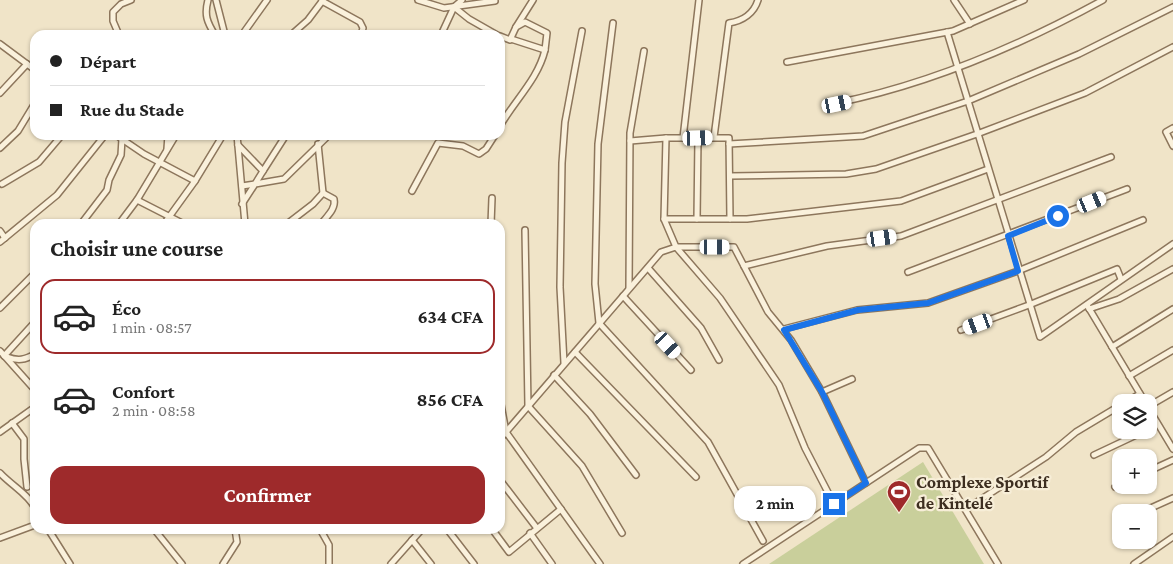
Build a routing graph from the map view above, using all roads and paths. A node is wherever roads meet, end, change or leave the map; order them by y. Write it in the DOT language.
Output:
graph roads {
  1 [pos="131,0"];
  2 [pos="208,0"];
  3 [pos="216,0"];
  4 [pos="267,0"];
  5 [pos="418,0"];
  6 [pos="451,0"];
  7 [pos="462,0"];
  8 [pos="533,0"];
  9 [pos="699,0"];
  10 [pos="758,0"];
  11 [pos="954,0"];
  12 [pos="1024,0"];
  13 [pos="1103,0"];
  14 [pos="322,1"];
  15 [pos="496,1"];
  16 [pos="454,7"];
  17 [pos="1173,7"];
  18 [pos="444,8"];
  19 [pos="614,23"];
  20 [pos="970,24"];
  21 [pos="516,27"];
  22 [pos="487,28"];
  23 [pos="118,30"];
  24 [pos="212,30"];
  25 [pos="224,30"];
  26 [pos="246,30"];
  27 [pos="297,30"];
  28 [pos="362,30"];
  29 [pos="443,30"];
  30 [pos="490,30"];
  31 [pos="582,31"];
  32 [pos="947,32"];
  33 [pos="505,38"];
  34 [pos="512,39"];
  35 [pos="0,44"];
  36 [pos="1173,47"];
  37 [pos="545,50"];
  38 [pos="644,51"];
  39 [pos="787,62"];
  40 [pos="26,64"];
  41 [pos="957,66"];
  42 [pos="30,67"];
  43 [pos="0,94"];
  44 [pos="968,101"];
  45 [pos="837,104"];
  46 [pos="30,111"];
  47 [pos="505,117"];
  48 [pos="1173,128"];
  49 [pos="977,134"];
  50 [pos="714,137"];
  51 [pos="666,138"];
  52 [pos="683,138"];
  53 [pos="698,138"];
  54 [pos="58,140"];
  55 [pos="101,140"];
  56 [pos="122,140"];
  57 [pos="124,140"];
  58 [pos="167,140"];
  59 [pos="173,140"];
  60 [pos="219,140"];
  61 [pos="238,140"];
  62 [pos="283,140"];
  63 [pos="322,140"];
  64 [pos="492,140"];
  65 [pos="630,141"];
  66 [pos="318,144"];
  67 [pos="730,144"];
  68 [pos="238,145"];
  69 [pos="1173,146"];
  70 [pos="0,148"];
  71 [pos="166,154"];
  72 [pos="1112,157"];
  73 [pos="160,162"];
  74 [pos="988,169"];
  75 [pos="263,171"];
  76 [pos="730,176"];
  77 [pos="195,181"];
  78 [pos="2,184"];
  79 [pos="256,184"];
  80 [pos="242,186"];
  81 [pos="1126,188"];
  82 [pos="412,191"];
  83 [pos="323,193"];
  84 [pos="492,198"];
  85 [pos="137,200"];
  86 [pos="997,201"];
  87 [pos="242,204"];
  88 [pos="169,217"];
  89 [pos="85,219"];
  90 [pos="123,219"];
  91 [pos="173,219"];
  92 [pos="244,219"];
  93 [pos="294,219"];
  94 [pos="326,219"];
  95 [pos="492,219"];
  96 [pos="664,219"];
  97 [pos="697,219"];
  98 [pos="730,219"];
  99 [pos="1143,220"];
  100 [pos="525,230"];
  101 [pos="0,232"];
  102 [pos="1008,236"];
  103 [pos="5,238"];
  104 [pos="0,242"];
  105 [pos="1173,244"];
  106 [pos="676,247"];
  107 [pos="744,266"];
  108 [pos="648,268"];
  109 [pos="1173,269"];
  110 [pos="1018,271"];
  111 [pos="908,272"];
  112 [pos="30,278"];
  113 [pos="1121,279"];
  114 [pos="630,288"];
  115 [pos="623,296"];
  116 [pos="1030,305"];
  117 [pos="1088,307"];
  118 [pos="0,308"];
  119 [pos="1173,309"];
  120 [pos="599,323"];
  121 [pos="30,327"];
  122 [pos="784,330"];
  123 [pos="961,330"];
  124 [pos="1112,347"];
  125 [pos="1173,350"];
  126 [pos="0,351"];
  127 [pos="574,352"];
  128 [pos="4,356"];
  129 [pos="30,357"];
  130 [pos="719,360"];
  131 [pos="564,364"];
  132 [pos="691,370"];
  133 [pos="554,376"];
  134 [pos="1129,376"];
  135 [pos="852,379"];
  136 [pos="30,385"];
  137 [pos="822,392"];
  138 [pos="1173,392"];
  139 [pos="1140,394"];
  140 [pos="1157,402"];
  141 [pos="528,406"];
  142 [pos="30,410"];
  143 [pos="1112,410"];
  144 [pos="12,423"];
  145 [pos="1158,425"];
  146 [pos="505,426"];
  147 [pos="0,432"];
  148 [pos="506,432"];
  149 [pos="1173,436"];
  150 [pos="1129,439"];
  151 [pos="1167,439"];
  152 [pos="1173,449"];
  153 [pos="1094,455"];
  154 [pos="1173,460"];
  155 [pos="1157,467"];
  156 [pos="0,473"];
  157 [pos="636,475"];
  158 [pos="696,477"];
  159 [pos="866,483"];
  160 [pos="27,487"];
  161 [pos="505,487"];
  162 [pos="30,498"];
  163 [pos="1173,498"];
  164 [pos="834,504"];
  165 [pos="1157,505"];
  166 [pos="561,508"];
  167 [pos="966,508"];
  168 [pos="30,527"];
  169 [pos="536,527"];
  170 [pos="530,532"];
  171 [pos="622,533"];
  172 [pos="51,534"];
  173 [pos="158,534"];
  174 [pos="236,534"];
  175 [pos="323,534"];
  176 [pos="417,534"];
  177 [pos="451,534"];
  178 [pos="496,534"];
  179 [pos="1173,537"];
  180 [pos="0,538"];
  181 [pos="412,540"];
  182 [pos="763,540"];
  183 [pos="70,564"];
  184 [pos="182,564"];
  185 [pos="223,564"];
  186 [pos="329,564"];
  187 [pos="391,564"];
  188 [pos="431,564"];
  189 [pos="474,564"];
  190 [pos="552,564"];
  191 [pos="600,564"];
  192 [pos="743,564"];
  193 [pos="998,564"];
  194 [pos="1134,564"];
  1 -- 23 [label="street"];
  2 -- 24 [label="street"];
  3 -- 25 [label="street"];
  4 -- 26 [label="street"];
  5 -- 18 [label="street"];
  6 -- 18 [label="street"];
  7 -- 16 [label="street"];
  8 -- 21 [label="street"];
  9 -- 52 [label="street"];
  10 -- 50 [label="street"];
  11 -- 20 [label="street"];
  12 -- 20 [label="street"];
  13 -- 41 [label="street"];
  14 -- 27 [label="street"];
  14 -- 28 [label="street"];
  15 -- 16 [label="street"];
  16 -- 18 [label="street"];
  16 -- 22 [label="street"];
  16 -- 29 [label="street"];
  17 -- 44 [label="street"];
  19 -- 120 [label="street"];
  20 -- 32 [label="street"];
  21 -- 34 [label="street"];
  21 -- 37 [label="street"];
  22 -- 30 [label="street"];
  31 -- 131 [label="street"];
  32 -- 39 [label="street"];
  32 -- 41 [label="street"];
  33 -- 34 [label="street"];
  34 -- 37 [label="street"];
  35 -- 40 [label="street"];
  36 -- 49 [label="street"];
  37 -- 47 [label="street"];
  38 -- 65 [label="street"];
  40 -- 42 [label="street"];
  40 -- 43 [label="street"];
  41 -- 44 [label="street"];
  41 -- 45 [label="street"];
  44 -- 49 [label="street"];
  44 -- 67 [label="street"];
  46 -- 70 [label="street"];
  48 -- 69 [label="street"];
  49 -- 74 [label="street"];
  49 -- 76 [label="street"];
  50 -- 53 [label="street"];
  50 -- 67 [label="street"];
  51 -- 52 [label="street"];
  51 -- 65 [label="street"];
  51 -- 96 [label="street"];
  52 -- 53 [label="street"];
  53 -- 97 [label="street"];
  54 -- 78 [label="street"];
  55 -- 103 [label="street"];
  56 -- 89 [label="street"];
  57 -- 73 [label="street"];
  58 -- 71 [label="street"];
  59 -- 71 [label="street"];
  60 -- 77 [label="street"];
  61 -- 68 [label="street"];
  62 -- 75 [label="street"];
  63 -- 66 [label="street"];
  64 -- 82 [label="street"];
  65 -- 114 [label="street"];
  66 -- 79 [label="street"];
  66 -- 83 [label="street"];
  67 -- 76 [label="street"];
  68 -- 75 [label="street"];
  68 -- 80 [label="street"];
  71 -- 73 [label="street"];
  72 -- 86 [label="street"];
  73 -- 77 [label="street"];
  73 -- 85 [label="street"];
  74 -- 86 [label="street"];
  74 -- 98 [label="street"];
  75 -- 79 [label="street"];
  76 -- 98 [label="street"];
  77 -- 88 [label="street"];
  79 -- 80 [label="street"];
  79 -- 87 [label="street"];
  80 -- 87 [label="street"];
  81 -- 102 [label="street"];
  83 -- 93 [label="street"];
  83 -- 94 [label="street"];
  84 -- 95 [label="street"];
  85 -- 88 [label="street"];
  85 -- 90 [label="street"];
  86 -- 102 [label="street"];
  86 -- 107 [label="street"];
  87 -- 92 [label="street"];
  88 -- 91 [label="street"];
  96 -- 97 [label="street"];
  96 -- 106 [label="street"];
  97 -- 98 [label="street"];
  99 -- 110 [label="street"];
  100 -- 141 [label="street"];
  101 -- 103 [label="street"];
  102 -- 110 [label="street"];
  102 -- 111 [label="street"];
  103 -- 104 [label="street"];
  105 -- 113 [label="street"];
  106 -- 107 [label="street"];
  106 -- 108 [label="street"];
  106 -- 164 [label="street"];
  107 -- 122 [label="street"];
  108 -- 114 [label="street"];
  108 -- 130 [label="street"];
  109 -- 117 [label="street"];
  110 -- 116 [label="street"];
  110 -- 122 [label="street"];
  112 -- 118 [label="street"];
  113 -- 116 [label="street"];
  113 -- 117 [label="street"];
  114 -- 115 [label="street"];
  115 -- 120 [label="street"];
  115 -- 132 [label="street"];
  116 -- 117 [label="street"];
  116 -- 123 [label="street"];
  117 -- 124 [label="street"];
  119 -- 124 [label="street"];
  120 -- 127 [label="street"];
  120 -- 182 [label="street"];
  121 -- 128 [label="street"];
  122 -- 137 [label="street"];
  124 -- 134 [label="street"];
  125 -- 134 [label="street"];
  126 -- 128 [label="street"];
  127 -- 131 [label="street"];
  127 -- 158 [label="street"];
  128 -- 129 [label="street"];
  128 -- 136 [label="street"];
  131 -- 133 [label="street"];
  133 -- 141 [label="street"];
  133 -- 157 [label="street"];
  134 -- 139 [label="street"];
  135 -- 137 [label="street"];
  137 -- 159 [label="street"];
  138 -- 140 [label="street"];
  141 -- 148 [label="street"];
  141 -- 171 [label="street"];
  142 -- 144 [label="street"];
  143 -- 167 [label="street"];
  144 -- 147 [label="street"];
  144 -- 160 [label="street"];
  145 -- 151 [label="street"];
  146 -- 148 [label="street"];
  148 -- 166 [label="street"];
  149 -- 151 [label="street"];
  150 -- 153 [label="street"];
  151 -- 152 [label="street"];
  154 -- 155 [label="street"];
  156 -- 162 [label="street"];
  159 -- 164 [label="street"];
  159 -- 167 [label="street"];
  161 -- 169 [label="street"];
  163 -- 165 [label="street"];
  164 -- 192 [label="street"];
  166 -- 169 [label="street"];
  166 -- 191 [label="street"];
  167 -- 193 [label="street"];
  168 -- 180 [label="street"];
  169 -- 170 [label="street"];
  170 -- 178 [label="street"];
  170 -- 190 [label="street"];
  172 -- 183 [label="street"];
  173 -- 184 [label="street"];
  174 -- 185 [label="street"];
  175 -- 186 [label="street"];
  176 -- 181 [label="street"];
  177 -- 189 [label="street"];
  179 -- 194 [label="street"];
  181 -- 187 [label="street"];
  181 -- 188 [label="street"];
}
